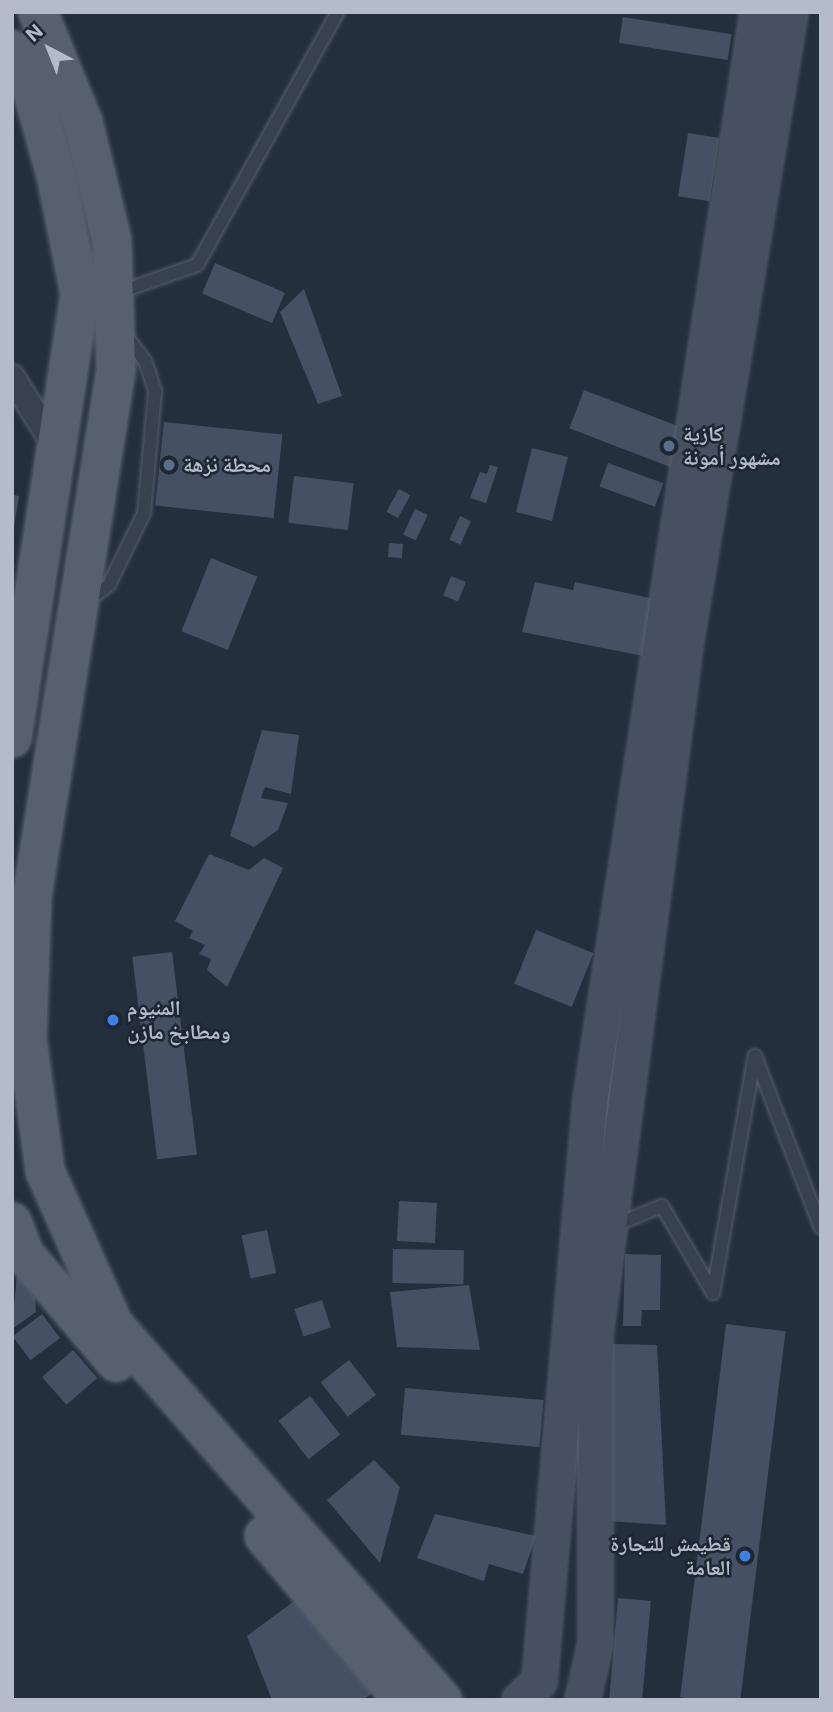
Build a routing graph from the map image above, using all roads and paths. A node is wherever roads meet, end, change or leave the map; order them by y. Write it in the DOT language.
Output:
graph roads {
  1 [pos="38,12"];
  2 [pos="338,12"];
  3 [pos="757,12"];
  4 [pos="790,12"];
  5 [pos="12,50"];
  6 [pos="114,308"];
  7 [pos="12,377"];
  8 [pos="59,453"];
  9 [pos="78,608"];
  10 [pos="12,738"];
  11 [pos="12,1222"];
  12 [pos="612,1227"];
  13 [pos="821,1228"];
  14 [pos="403,1700"];
  15 [pos="442,1700"];
  16 [pos="519,1700"];
  17 [pos="582,1700"];
  1 -- 6 [label="main road"];
  2 -- 6 [label="lane"];
  3 -- 16 [label="main road"];
  4 -- 12 [label="main road"];
  5 -- 8 [label="main road"];
  6 -- 9 [label="main road"];
  6 -- 9 [label="lane"];
  7 -- 8 [label="street"];
  8 -- 10 [label="main road"];
  9 -- 15 [label="main road"];
  11 -- 14 [label="main road"];
  12 -- 13 [label="lane"];
  12 -- 17 [label="main road"];
}
